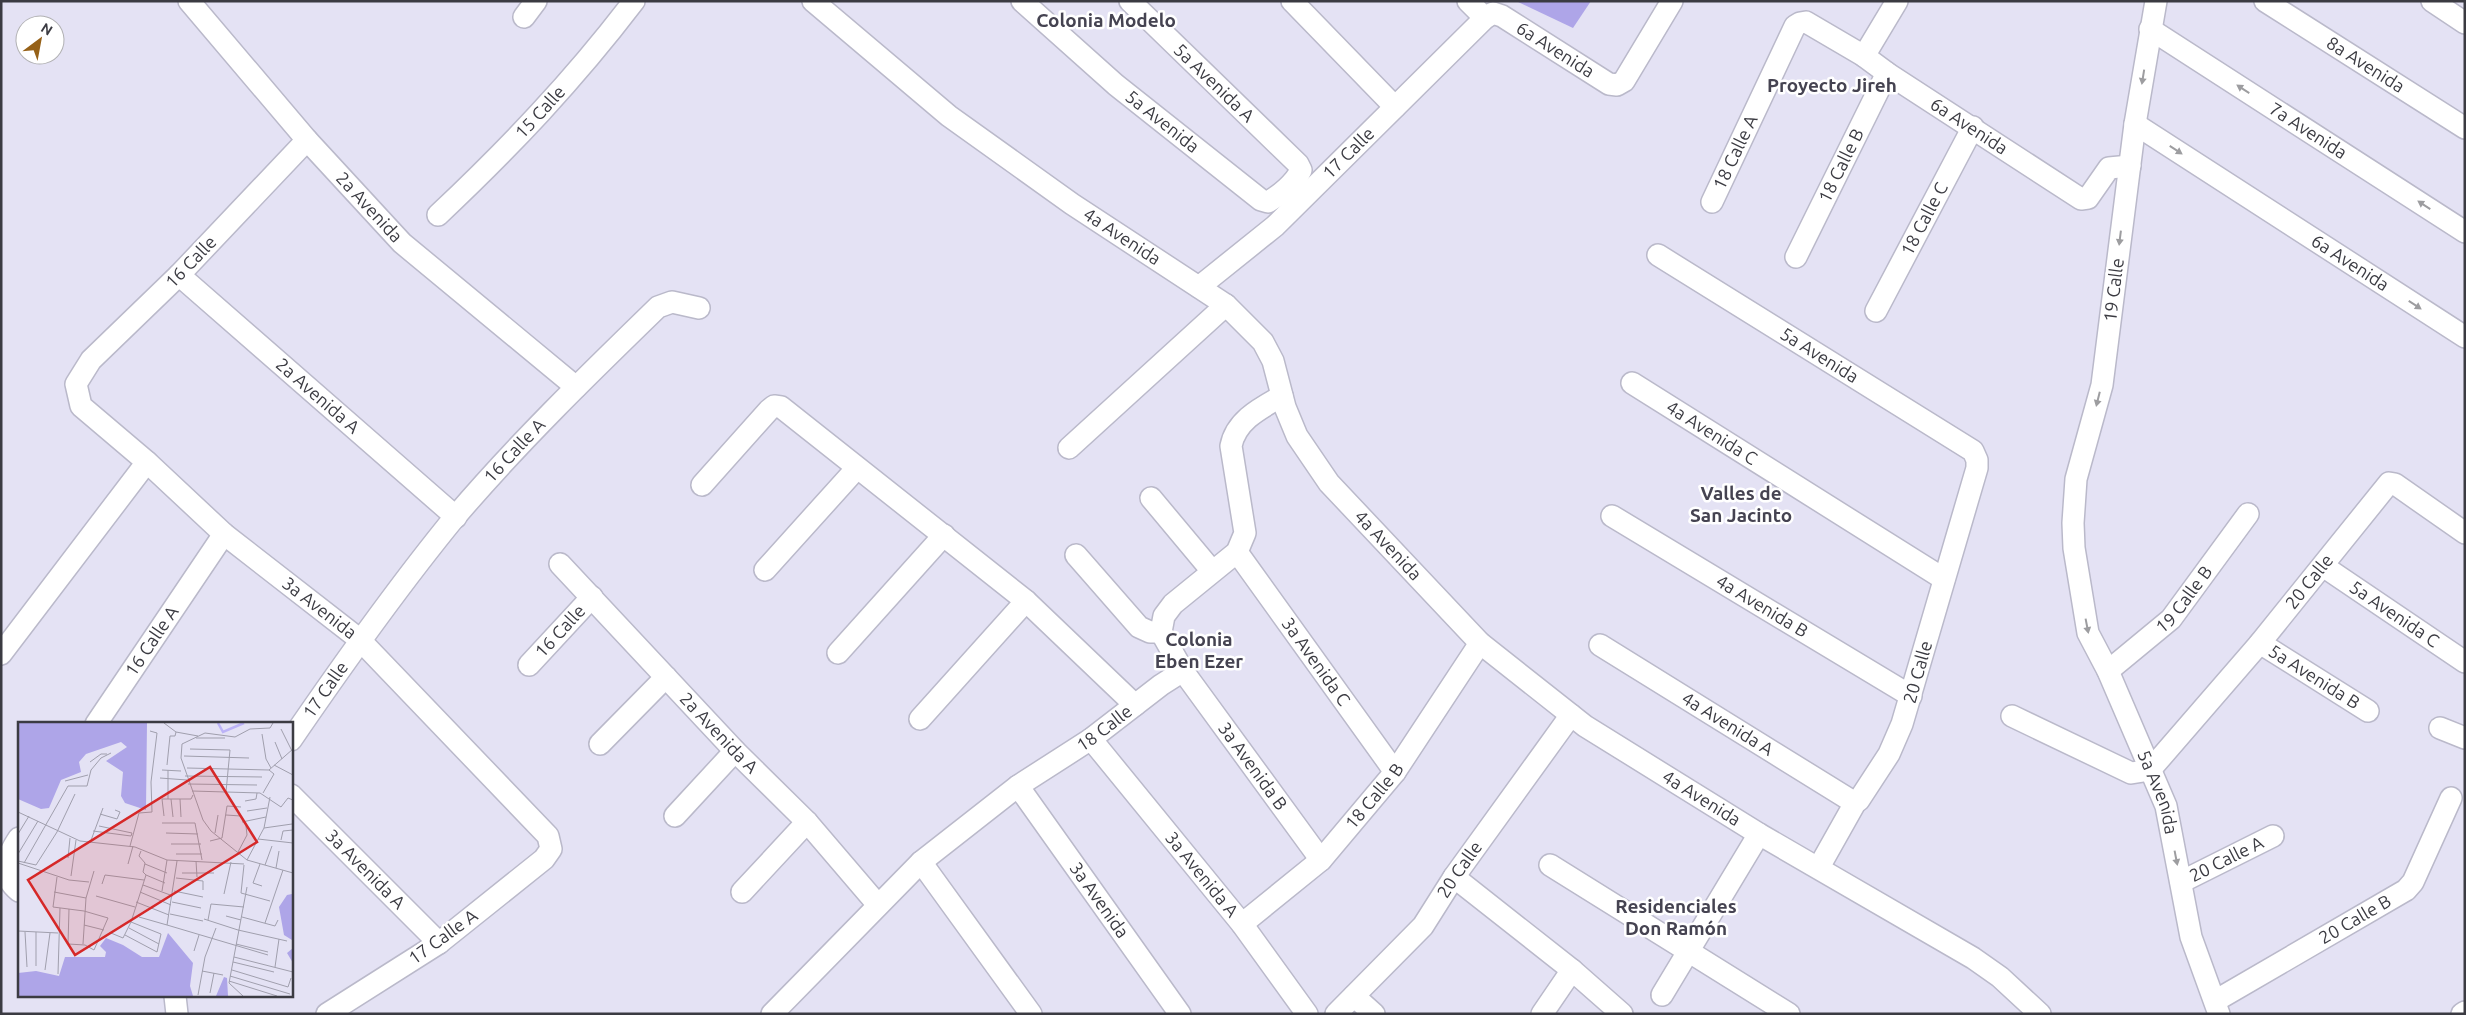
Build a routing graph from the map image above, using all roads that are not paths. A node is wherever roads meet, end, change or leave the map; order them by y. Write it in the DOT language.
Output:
graph roads {
  1 [pos="189,1"];
  2 [pos="634,1"];
  3 [pos="1022,1"];
  4 [pos="1130,1"];
  5 [pos="1292,1"];
  6 [pos="1468,1"];
  7 [pos="1672,1"];
  8 [pos="1897,1"];
  9 [pos="2156,1"];
  10 [pos="2265,1"];
  11 [pos="2432,1"];
  12 [pos="827,6"];
  13 [pos="1489,16"];
  14 [pos="1800,23"];
  15 [pos="2465,23"];
  16 [pos="2150,29"];
  17 [pos="1864,56"];
  18 [pos="1886,73"];
  19 [pos="1395,107"];
  20 [pos="2135,124"];
  21 [pos="1973,127"];
  22 [pos="2465,128"];
  23 [pos="307,140"];
  24 [pos="1298,164"];
  25 [pos="2130,166"];
  26 [pos="1712,202"];
  27 [pos="438,215"];
  28 [pos="2465,232"];
  29 [pos="1658,255"];
  30 [pos="1796,257"];
  31 [pos="179,275"];
  32 [pos="1199,287"];
  33 [pos="1226,305"];
  34 [pos="699,308"];
  35 [pos="1876,311"];
  36 [pos="2465,337"];
  37 [pos="1632,383"];
  38 [pos="76,384"];
  39 [pos="576,387"];
  40 [pos="1282,396"];
  41 [pos="1069,448"];
  42 [pos="1978,460"];
  43 [pos="147,462"];
  44 [pos="858,468"];
  45 [pos="702,485"];
  46 [pos="1151,498"];
  47 [pos="2248,514"];
  48 [pos="1612,516"];
  49 [pos="456,517"];
  50 [pos="2465,533"];
  51 [pos="224,534"];
  52 [pos="944,535"];
  53 [pos="1236,552"];
  54 [pos="1076,556"];
  55 [pos="560,564"];
  56 [pos="2323,566"];
  57 [pos="765,570"];
  58 [pos="1212,571"];
  59 [pos="2078,578"];
  60 [pos="1944,580"];
  61 [pos="592,597"];
  62 [pos="1026,601"];
  63 [pos="1160,632"];
  64 [pos="360,639"];
  65 [pos="1480,643"];
  66 [pos="2260,643"];
  67 [pos="1600,645"];
  68 [pos="838,653"];
  69 [pos="1,654"];
  70 [pos="2465,662"];
  71 [pos="529,666"];
  72 [pos="1184,671"];
  73 [pos="2108,671"];
  74 [pos="666,678"];
  75 [pos="1911,696"];
  76 [pos="1135,705"];
  77 [pos="2368,711"];
  78 [pos="1571,715"];
  79 [pos="2012,716"];
  80 [pos="920,719"];
  81 [pos="97,722"];
  82 [pos="2440,728"];
  83 [pos="2465,738"];
  84 [pos="292,739"];
  85 [pos="1091,739"];
  86 [pos="600,744"];
  87 [pos="735,751"];
  88 [pos="2150,770"];
  89 [pos="1395,772"];
  90 [pos="1018,786"];
  91 [pos="292,796"];
  92 [pos="2451,798"];
  93 [pos="1855,803"];
  94 [pos="675,816"];
  95 [pos="807,822"];
  96 [pos="1759,834"];
  97 [pos="2273,836"];
  98 [pos="18,839"];
  99 [pos="551,849"];
  100 [pos="1321,860"];
  101 [pos="921,862"];
  102 [pos="1550,865"];
  103 [pos="1819,867"];
  104 [pos="1454,877"];
  105 [pos="2181,882"];
  106 [pos="12,885"];
  107 [pos="742,892"];
  108 [pos="878,905"];
  109 [pos="1242,924"];
  110 [pos="439,943"];
  111 [pos="1688,952"];
  112 [pos="1572,970"];
  113 [pos="1662,995"];
  114 [pos="1354,996"];
  115 [pos="175,998"];
  116 [pos="2217,1007"];
  117 [pos="177,1014"];
  118 [pos="327,1014"];
  119 [pos="772,1014"];
  120 [pos="1031,1014"];
  121 [pos="1180,1014"];
  122 [pos="1307,1014"];
  123 [pos="1336,1014"];
  124 [pos="1374,1014"];
  125 [pos="1542,1014"];
  126 [pos="1622,1014"];
  127 [pos="1790,1014"];
  128 [pos="2040,1014"];
  1 -- 23 [label="street, 2a Avenida"];
  2 -- 27 [label="street, 15 Calle"];
  3 -- 24 [label="street, 5a Avenida"];
  4 -- 24 [label="street, 5a Avenida A"];
  5 -- 19 [label="street"];
  6 -- 13 [label="street, 6a Avenida"];
  7 -- 13 [label="street, 6a Avenida"];
  8 -- 17 [label="street"];
  9 -- 16 [label="street, 19 Calle"];
  10 -- 22 [label="street, 8a Avenida"];
  11 -- 15 [label="street"];
  12 -- 32 [label="street, 4a Avenida"];
  13 -- 19 [label="street, 17 Calle"];
  14 -- 17 [label="street, 6a Avenida"];
  14 -- 26 [label="street, 18 Calle A"];
  16 -- 20 [label="street, 19 Calle, one-way"];
  28 -- 16 [label="street, 7a Avenida, one-way"];
  17 -- 18 [label="street, 6a Avenida"];
  18 -- 21 [label="street, 6a Avenida"];
  18 -- 30 [label="street, 18 Calle B"];
  19 -- 32 [label="street, 17 Calle"];
  20 -- 25 [label="street, 19 Calle"];
  20 -- 36 [label="street, 6a Avenida, one-way"];
  21 -- 25 [label="street, 6a Avenida"];
  21 -- 35 [label="street, 18 Calle C"];
  23 -- 31 [label="street, 16 Calle"];
  23 -- 39 [label="street, 2a Avenida"];
  25 -- 59 [label="street, 19 Calle, one-way"];
  29 -- 42 [label="street, 5a Avenida"];
  31 -- 38 [label="street, 16 Calle"];
  31 -- 49 [label="street, 2a Avenida A"];
  32 -- 33 [label="street, 4a Avenida"];
  33 -- 40 [label="street, 4a Avenida"];
  33 -- 41 [label="street"];
  34 -- 39 [label="street, 16 Calle A"];
  37 -- 60 [label="street, 4a Avenida C"];
  38 -- 43 [label="street, 3a Avenida"];
  39 -- 49 [label="street, 16 Calle A"];
  40 -- 53 [label="street"];
  40 -- 65 [label="street, 4a Avenida"];
  42 -- 60 [label="street, 20 Calle"];
  43 -- 51 [label="street, 3a Avenida"];
  43 -- 69 [label="street"];
  44 -- 45 [label="street"];
  44 -- 52 [label="street"];
  44 -- 57 [label="street"];
  46 -- 58 [label="street"];
  47 -- 73 [label="street, 19 Calle B"];
  48 -- 75 [label="street, 4a Avenida B"];
  49 -- 64 [label="street, 16 Calle A"];
  50 -- 56 [label="street, 20 Calle"];
  51 -- 64 [label="street, 3a Avenida"];
  51 -- 81 [label="street, 16 Calle A"];
  52 -- 62 [label="street"];
  52 -- 68 [label="street"];
  53 -- 58 [label="street"];
  53 -- 89 [label="street, 3a Avenida C"];
  54 -- 63 [label="street"];
  55 -- 61 [label="street, 2a Avenida A"];
  56 -- 66 [label="street, 20 Calle"];
  56 -- 70 [label="street, 5a Avenida C"];
  58 -- 63 [label="street"];
  59 -- 73 [label="street, 5a Avenida, one-way"];
  60 -- 75 [label="street, 20 Calle"];
  61 -- 71 [label="street, 16 Calle"];
  61 -- 74 [label="street, 2a Avenida A"];
  62 -- 76 [label="street"];
  62 -- 80 [label="street"];
  63 -- 72 [label="street"];
  64 -- 84 [label="street, 17 Calle"];
  64 -- 99 [label="street, 3a Avenida"];
  65 -- 78 [label="street, 4a Avenida"];
  65 -- 89 [label="street, 18 Calle B"];
  66 -- 77 [label="street, 5a Avenida B"];
  66 -- 88 [label="street, 20 Calle"];
  67 -- 93 [label="street, 4a Avenida A"];
  72 -- 76 [label="street, 18 Calle"];
  72 -- 100 [label="street, 3a Avenida B"];
  73 -- 88 [label="street, 5a Avenida"];
  74 -- 86 [label="street"];
  74 -- 87 [label="street, 2a Avenida A"];
  75 -- 93 [label="street, 20 Calle"];
  76 -- 85 [label="street, 18 Calle"];
  78 -- 96 [label="street, 4a Avenida"];
  78 -- 104 [label="street, 20 Calle"];
  79 -- 88 [label="street"];
  82 -- 83 [label="street"];
  85 -- 90 [label="street, 18 Calle"];
  85 -- 109 [label="street, 3a Avenida A"];
  87 -- 94 [label="street"];
  87 -- 95 [label="street, 2a Avenida A"];
  88 -- 105 [label="street, 5a Avenida, one-way"];
  89 -- 100 [label="street, 18 Calle B"];
  90 -- 101 [label="street, 18 Calle"];
  90 -- 121 [label="street, 3a Avenida"];
  91 -- 110 [label="street, 3a Avenida A"];
  92 -- 116 [label="street, 20 Calle B"];
  93 -- 103 [label="street, 20 Calle"];
  95 -- 107 [label="street"];
  95 -- 108 [label="street, 2a Avenida A"];
  96 -- 103 [label="street, 4a Avenida"];
  96 -- 111 [label="street"];
  97 -- 105 [label="street, 20 Calle A"];
  98 -- 106 [label="street"];
  99 -- 110 [label="street, 17 Calle A"];
  100 -- 109 [label="street, 18 Calle B"];
  101 -- 108 [label="street, 18 Calle"];
  101 -- 120 [label="street"];
  102 -- 111 [label="street"];
  103 -- 128 [label="street, 4a Avenida"];
  104 -- 112 [label="street"];
  104 -- 114 [label="street, 20 Calle"];
  105 -- 116 [label="street, 5a Avenida"];
  108 -- 119 [label="street, 18 Calle"];
  109 -- 122 [label="street, 3a Avenida A"];
  110 -- 118 [label="street, 17 Calle A"];
  111 -- 113 [label="street"];
  111 -- 127 [label="street"];
  112 -- 125 [label="street"];
  112 -- 126 [label="street"];
  114 -- 123 [label="street, 20 Calle"];
  114 -- 124 [label="street"];
  115 -- 117 [label="street"];
}
